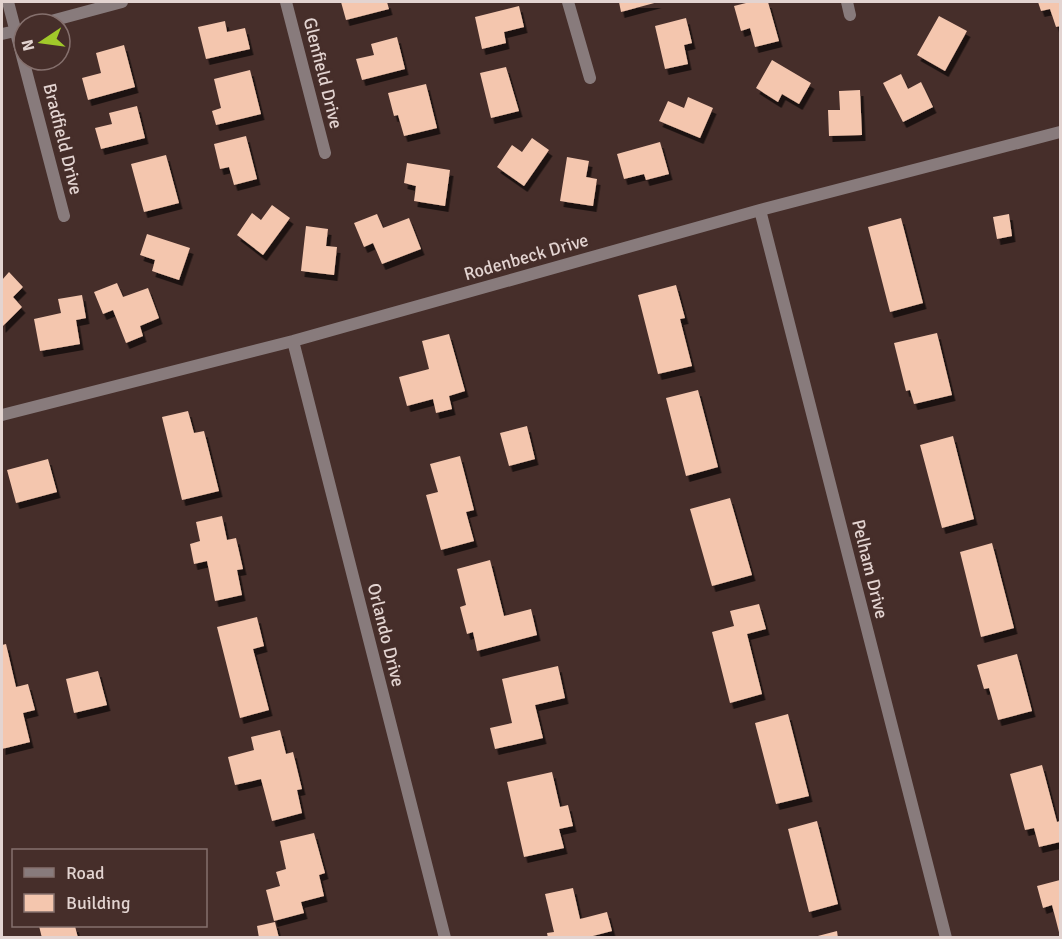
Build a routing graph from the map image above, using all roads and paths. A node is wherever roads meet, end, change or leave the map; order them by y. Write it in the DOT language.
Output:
graph roads {
  1 [pos="122,2"];
  2 [pos="286,2"];
  3 [pos="568,2"];
  4 [pos="847,2"];
  5 [pos="72,15"];
  6 [pos="850,15"];
  7 [pos="30,72"];
  8 [pos="590,78"];
  9 [pos="1060,132"];
  10 [pos="325,153"];
  11 [pos="760,210"];
  12 [pos="64,216"];
  13 [pos="293,341"];
  14 [pos="2,415"];
  15 [pos="445,938"];
  16 [pos="946,938"];
  1 -- 5 [label="street"];
  2 -- 10 [label="street, Glenfield Drive"];
  3 -- 8 [label="street"];
  4 -- 6 [label="street"];
  7 -- 12 [label="street, Bradfield Drive"];
  9 -- 11 [label="street, Rodenbeck Drive"];
  11 -- 13 [label="street, Rodenbeck Drive"];
  11 -- 16 [label="street, Pelham Drive"];
  13 -- 14 [label="street, Rodenbeck Drive"];
  13 -- 15 [label="street, Orlando Drive"];
}
